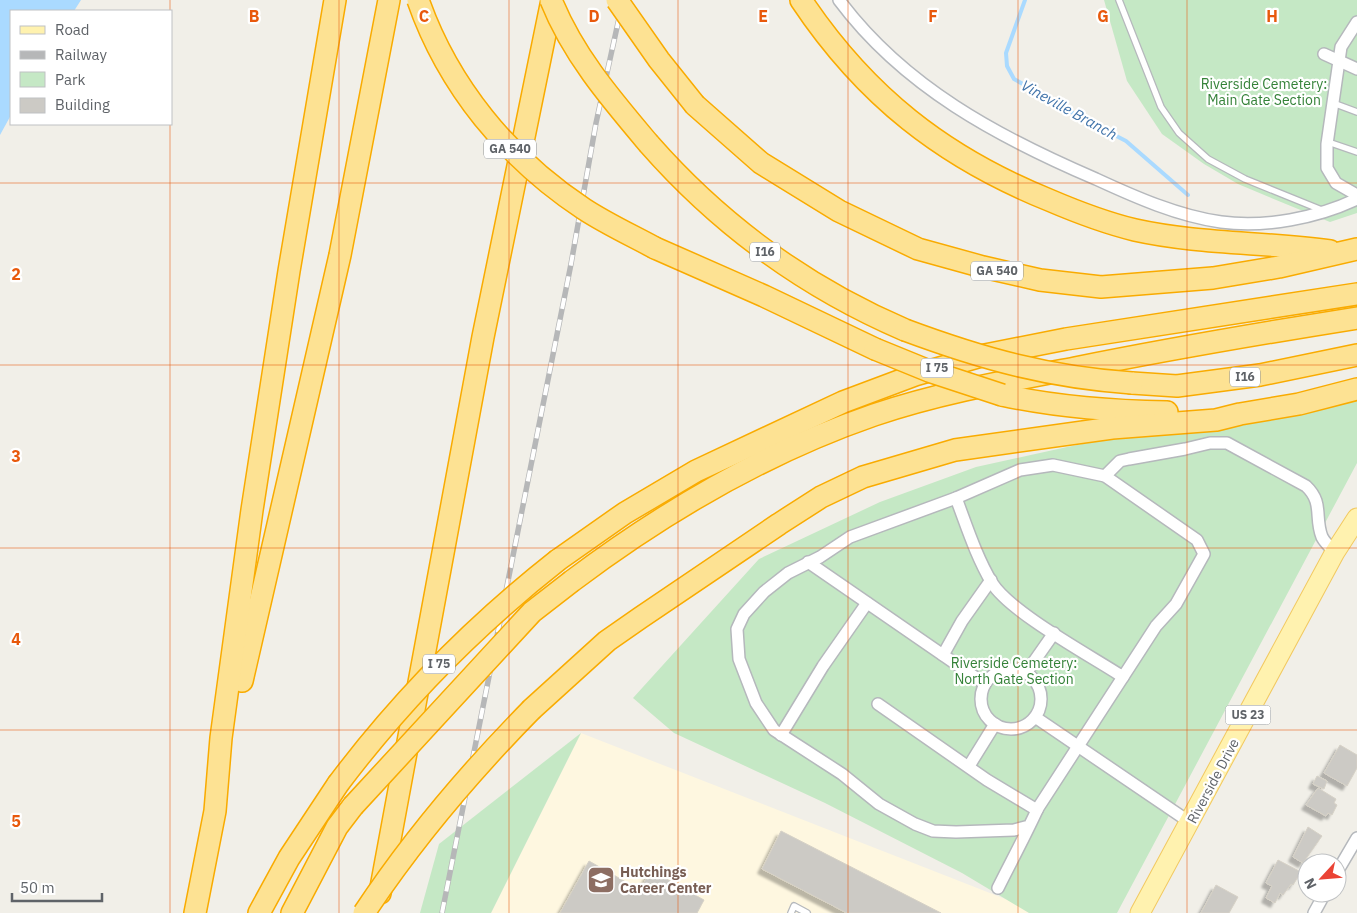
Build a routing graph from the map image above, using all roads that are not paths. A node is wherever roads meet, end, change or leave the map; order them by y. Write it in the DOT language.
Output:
graph roads {
  1 [pos="336,0"];
  2 [pos="389,0"];
  3 [pos="418,0"];
  4 [pos="551,0"];
  5 [pos="616,0"];
  6 [pos="801,0"];
  7 [pos="839,0"];
  8 [pos="1119,0"];
  9 [pos="1357,22"];
  10 [pos="1324,54"];
  11 [pos="1340,60"];
  12 [pos="1357,69"];
  13 [pos="1333,102"];
  14 [pos="1357,112"];
  15 [pos="1328,142"];
  16 [pos="1357,152"];
  17 [pos="1357,197"];
  18 [pos="1324,211"];
  19 [pos="1350,251"];
  20 [pos="1357,294"];
  21 [pos="1357,318"];
  22 [pos="1357,355"];
  23 [pos="1357,389"];
  24 [pos="1240,414"];
  25 [pos="1105,476"];
  26 [pos="956,498"];
  27 [pos="1357,518"];
  28 [pos="1335,552"];
  29 [pos="808,562"];
  30 [pos="991,580"];
  31 [pos="867,602"];
  32 [pos="1054,633"];
  33 [pos="943,655"];
  34 [pos="1026,673"];
  35 [pos="1123,676"];
  36 [pos="985,684"];
  37 [pos="878,704"];
  38 [pos="1035,717"];
  39 [pos="995,724"];
  40 [pos="781,736"];
  41 [pos="1077,746"];
  42 [pos="969,766"];
  43 [pos="1037,810"];
  44 [pos="215,811"];
  45 [pos="1191,822"];
  46 [pos="1029,826"];
  47 [pos="1357,838"];
  48 [pos="1347,855"];
  49 [pos="998,888"];
  50 [pos="195,913"];
  51 [pos="259,913"];
  52 [pos="292,913"];
  53 [pos="364,913"];
  54 [pos="377,913"];
  55 [pos="790,913"];
  56 [pos="807,913"];
  57 [pos="1140,913"];
  1 -- 44 [label="highway"];
  2 -- 44 [label="highway"];
  3 -- 24 [label="highway, GA 540, bridge"];
  4 -- 22 [label="highway, I16, bridge"];
  4 -- 54 [label="highway"];
  5 -- 19 [label="highway, GA 540, bridge"];
  6 -- 19 [label="highway"];
  7 -- 18 [label="street"];
  8 -- 18 [label="lane"];
  9 -- 11 [label="street"];
  10 -- 11 [label="street"];
  11 -- 12 [label="street"];
  11 -- 13 [label="street"];
  13 -- 14 [label="lane"];
  13 -- 15 [label="street"];
  15 -- 16 [label="lane"];
  15 -- 17 [label="street"];
  17 -- 18 [label="street"];
  20 -- 51 [label="highway, I 75, bridge"];
  21 -- 52 [label="highway, I 75, bridge"];
  23 -- 24 [label="highway, GA 540"];
  24 -- 53 [label="highway, bridge"];
  25 -- 26 [label="street"];
  25 -- 28 [label="street"];
  25 -- 35 [label="street"];
  26 -- 29 [label="street"];
  26 -- 30 [label="street"];
  27 -- 28 [label="main road, Riverside Drive / US 23"];
  28 -- 45 [label="main road, Riverside Drive / US 23"];
  29 -- 31 [label="street"];
  29 -- 40 [label="street"];
  30 -- 32 [label="street"];
  30 -- 33 [label="street"];
  31 -- 33 [label="street"];
  31 -- 40 [label="street"];
  32 -- 34 [label="street"];
  32 -- 35 [label="street"];
  33 -- 36 [label="street"];
  34 -- 36 [label="street"];
  34 -- 38 [label="street"];
  35 -- 41 [label="street"];
  36 -- 39 [label="street"];
  37 -- 42 [label="street"];
  38 -- 39 [label="street"];
  38 -- 41 [label="street"];
  39 -- 42 [label="street"];
  40 -- 46 [label="street"];
  41 -- 43 [label="street"];
  41 -- 45 [label="street"];
  42 -- 43 [label="street"];
  43 -- 46 [label="street"];
  44 -- 50 [label="highway"];
  45 -- 57 [label="main road, Riverside Drive / US 23"];
  46 -- 49 [label="street"];
  47 -- 48 [label="street"];
  55 -- 56 [label="lane"];
}
